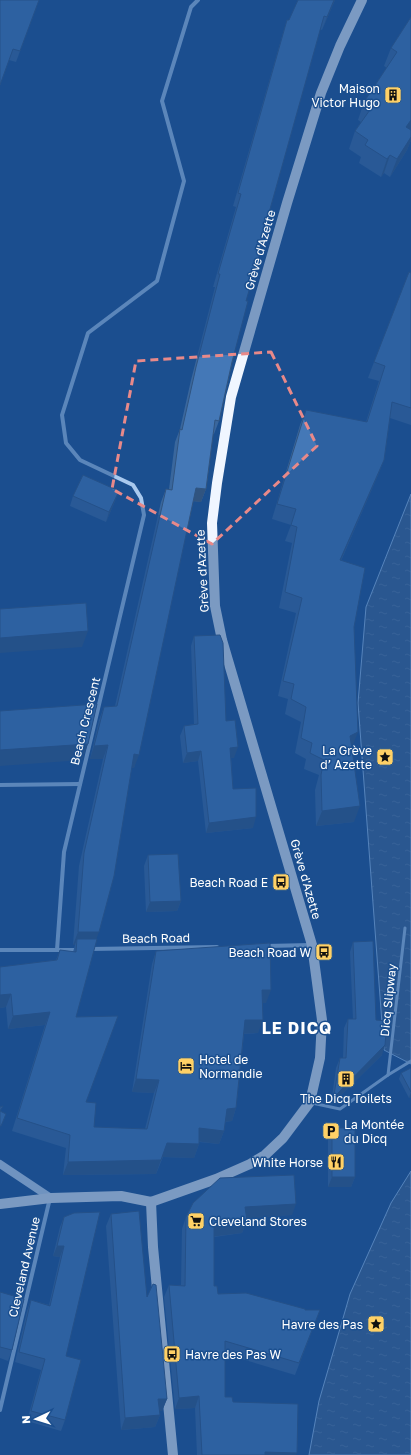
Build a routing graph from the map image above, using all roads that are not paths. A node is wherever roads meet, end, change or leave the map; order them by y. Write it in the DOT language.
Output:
graph roads {
  1 [pos="198,0"];
  2 [pos="362,0"];
  3 [pos="80,784"];
  4 [pos="0,785"];
  5 [pos="405,928"];
  6 [pos="312,945"];
  7 [pos="257,946"];
  8 [pos="226,947"];
  9 [pos="87,949"];
  10 [pos="0,950"];
  11 [pos="57,950"];
  12 [pos="79,950"];
  13 [pos="411,1061"];
  14 [pos="388,1075"];
  15 [pos="310,1102"];
  16 [pos="0,1164"];
  17 [pos="51,1198"];
  18 [pos="151,1202"];
  19 [pos="0,1204"];
  20 [pos="0,1410"];
  21 [pos="173,1455"];
  1 -- 3 [label="street, Beach Crescent"];
  2 -- 6 [label="main road, Grève d'Azette"];
  3 -- 4 [label="street"];
  3 -- 11 [label="street, Beach Crescent"];
  5 -- 14 [label="lane, Dicq Slipway"];
  6 -- 7 [label="street"];
  6 -- 15 [label="main road, Grève d'Azette"];
  8 -- 9 [label="street, Beach Road"];
  10 -- 11 [label="street"];
  11 -- 12 [label="street"];
  13 -- 14 [label="lane"];
  14 -- 15 [label="lane"];
  15 -- 18 [label="main road, Grève d'Azette"];
  16 -- 17 [label="main road"];
  17 -- 18 [label="main road"];
  17 -- 19 [label="main road"];
  17 -- 20 [label="street, Cleveland Avenue"];
  18 -- 21 [label="main road"];
}
